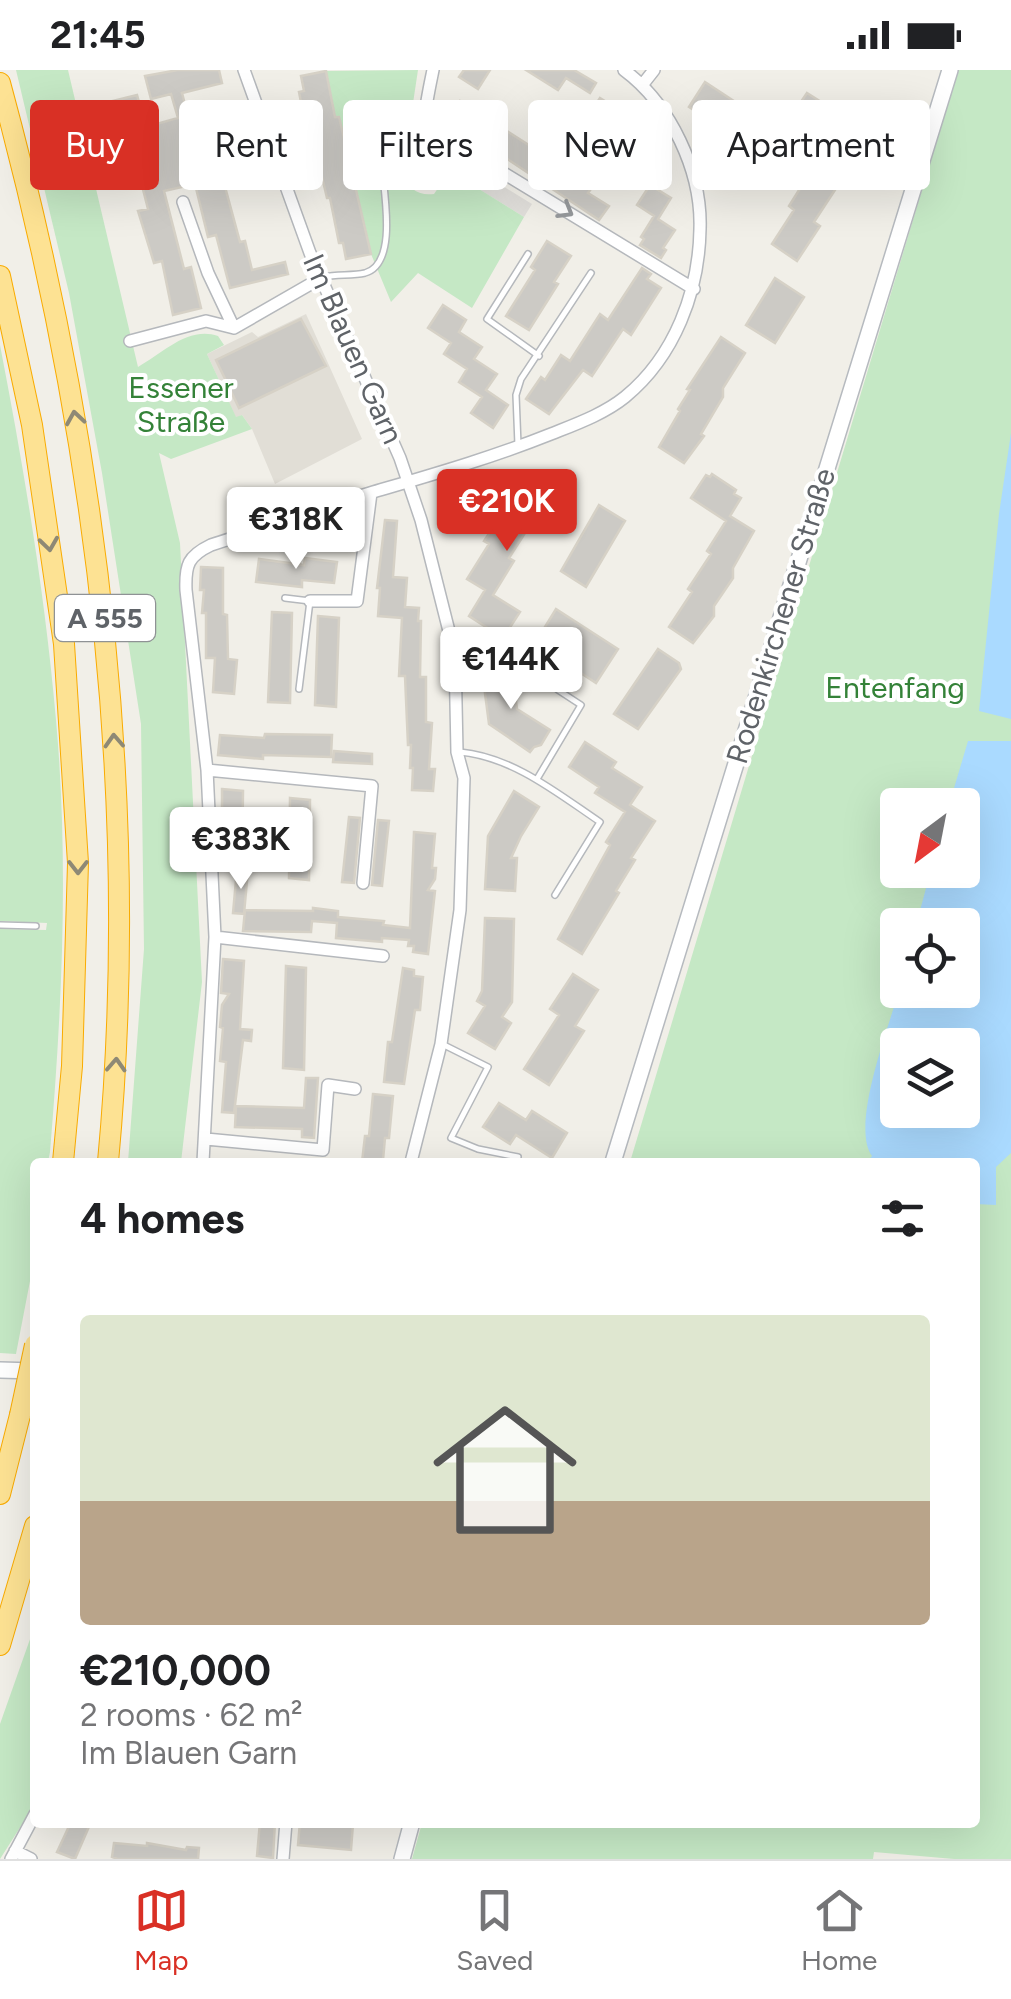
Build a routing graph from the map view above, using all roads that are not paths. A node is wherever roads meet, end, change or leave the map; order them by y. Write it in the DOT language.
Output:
graph roads {
  1 [pos="244,70"];
  2 [pos="433,70"];
  3 [pos="624,70"];
  4 [pos="654,70"];
  5 [pos="950,70"];
  6 [pos="0,83"];
  7 [pos="643,84"];
  8 [pos="427,100"];
  9 [pos="508,176"];
  10 [pos="383,190"];
  11 [pos="183,202"];
  12 [pos="528,254"];
  13 [pos="591,273"];
  14 [pos="0,276"];
  15 [pos="321,278"];
  16 [pos="694,290"];
  17 [pos="234,328"];
  18 [pos="130,340"];
  19 [pos="539,356"];
  20 [pos="518,448"];
  21 [pos="409,483"];
  22 [pos="371,493"];
  23 [pos="284,598"];
  24 [pos="310,601"];
  25 [pos="298,689"];
  26 [pos="558,690"];
  27 [pos="457,752"];
  28 [pos="207,770"];
  29 [pos="537,779"];
  30 [pos="363,884"];
  31 [pos="554,895"];
  32 [pos="0,925"];
  33 [pos="36,926"];
  34 [pos="215,937"];
  35 [pos="383,956"];
  36 [pos="441,1044"];
  37 [pos="355,1088"];
  38 [pos="206,1139"];
  39 [pos="518,1157"];
  40 [pos="64,1158"];
  41 [pos="108,1158"];
  42 [pos="204,1158"];
  43 [pos="412,1158"];
  44 [pos="614,1158"];
  45 [pos="30,1368"];
  46 [pos="0,1370"];
  47 [pos="30,1371"];
  48 [pos="0,1494"];
  49 [pos="30,1543"];
  50 [pos="0,1644"];
  51 [pos="30,1823"];
  52 [pos="285,1828"];
  53 [pos="410,1828"];
  54 [pos="13,1855"];
  55 [pos="31,1859"];
  56 [pos="282,1859"];
  57 [pos="402,1859"];
  1 -- 15 [label="street, Im Blauen Garn"];
  2 -- 8 [label="street"];
  3 -- 7 [label="street"];
  4 -- 7 [label="street"];
  5 -- 44 [label="main road, Rodenkirchener Straße"];
  41 -- 6 [label="highway, A 555, one-way"];
  7 -- 16 [label="street"];
  9 -- 16 [label="street, one-way"];
  10 -- 15 [label="lane"];
  11 -- 17 [label="street"];
  12 -- 19 [label="lane"];
  13 -- 19 [label="lane"];
  14 -- 40 [label="highway, A 555, one-way"];
  15 -- 17 [label="street"];
  15 -- 21 [label="street, Im Blauen Garn"];
  16 -- 20 [label="street"];
  17 -- 18 [label="street"];
  19 -- 20 [label="lane"];
  20 -- 21 [label="street"];
  21 -- 22 [label="street"];
  21 -- 27 [label="street, Im Blauen Garn"];
  22 -- 24 [label="street"];
  22 -- 28 [label="street"];
  23 -- 24 [label="lane"];
  24 -- 25 [label="lane"];
  26 -- 29 [label="lane"];
  27 -- 29 [label="lane"];
  27 -- 36 [label="street, Im Blauen Garn"];
  28 -- 30 [label="street"];
  28 -- 34 [label="street"];
  29 -- 31 [label="lane"];
  32 -- 33 [label="lane"];
  34 -- 35 [label="street"];
  34 -- 38 [label="street"];
  36 -- 39 [label="lane"];
  36 -- 43 [label="street, Im Blauen Garn"];
  37 -- 38 [label="street"];
  38 -- 42 [label="street"];
  45 -- 48 [label="highway, bridge"];
  46 -- 47 [label="main road"];
  49 -- 50 [label="highway"];
  51 -- 54 [label="street"];
  52 -- 56 [label="street"];
  53 -- 57 [label="main road"];
  54 -- 55 [label="street"];
}
